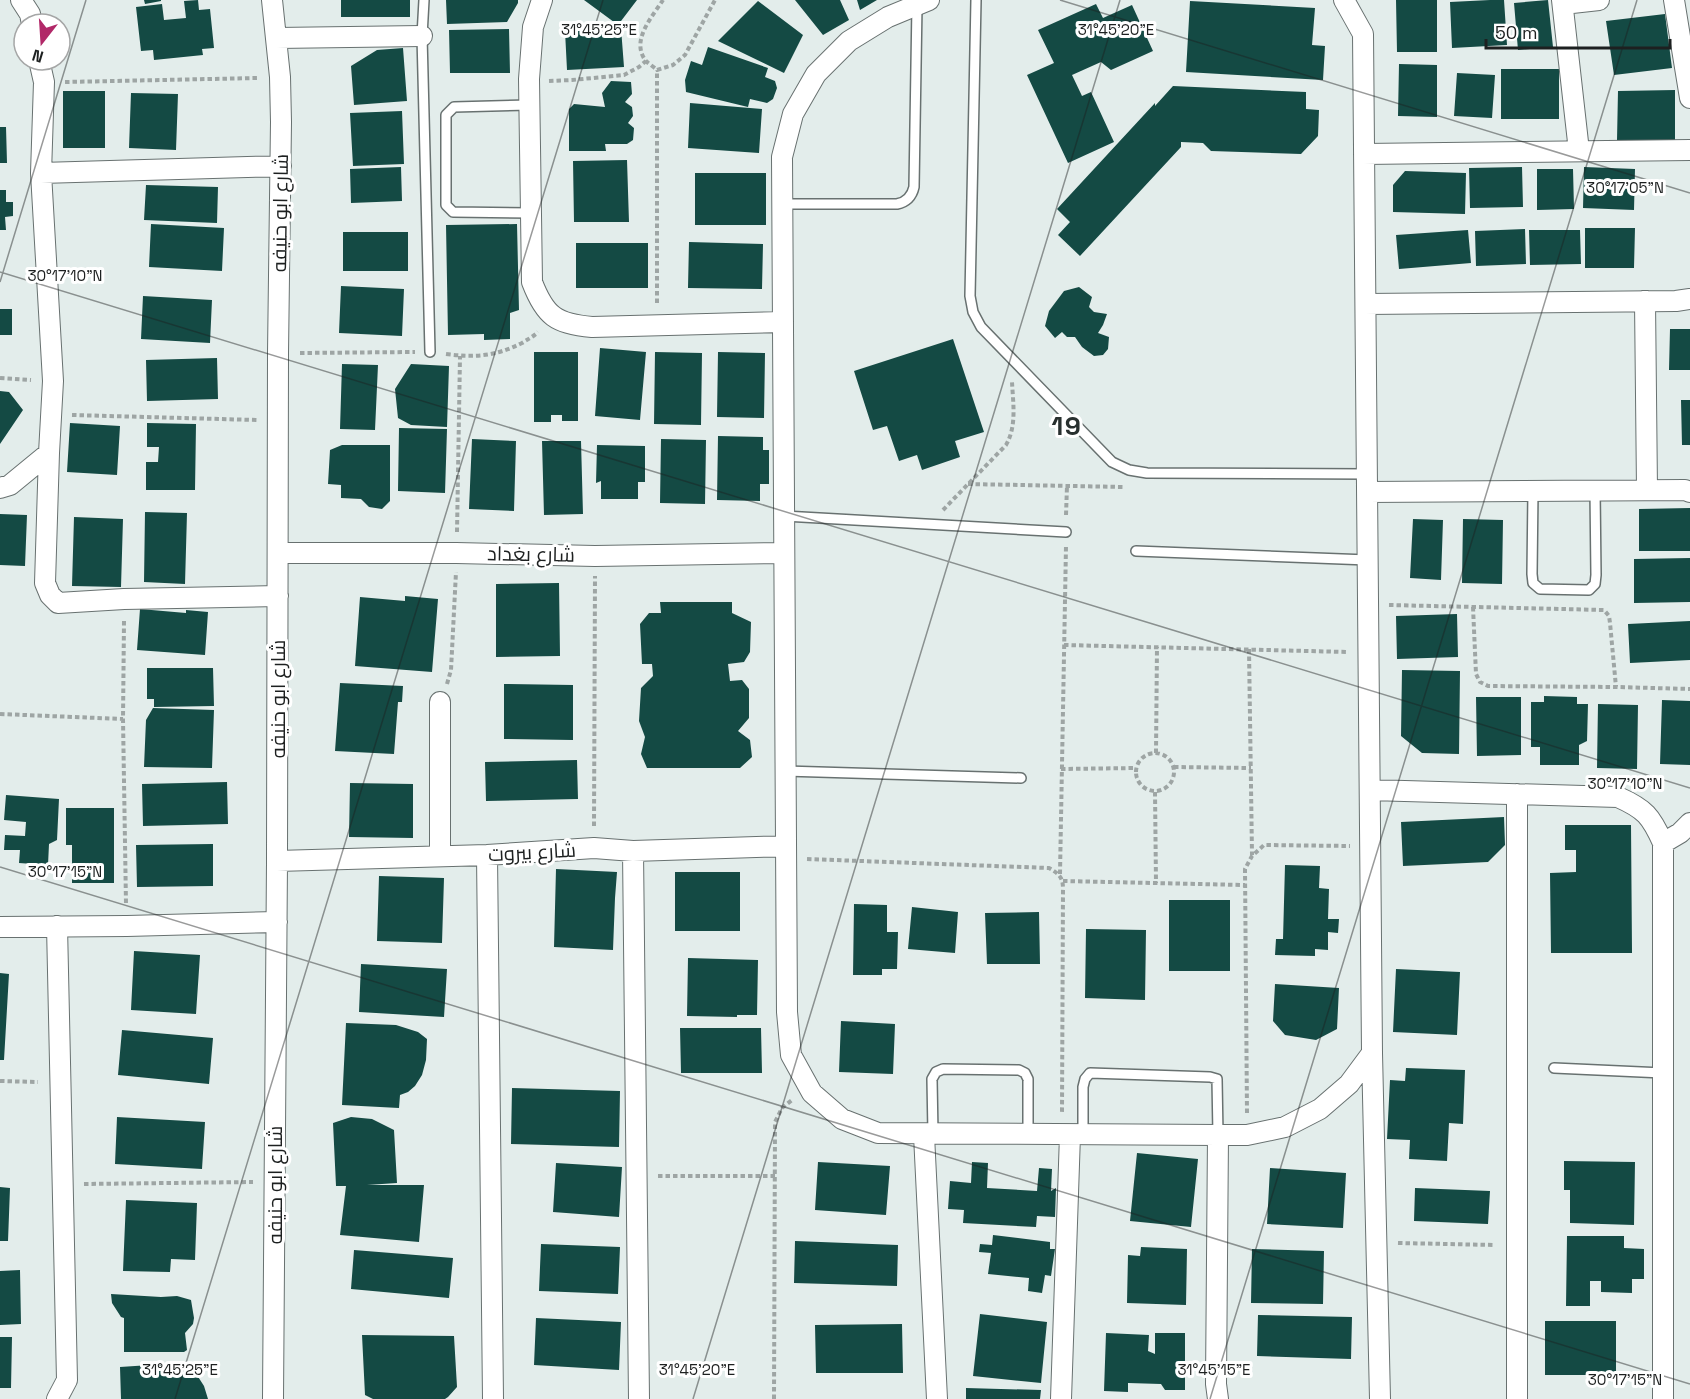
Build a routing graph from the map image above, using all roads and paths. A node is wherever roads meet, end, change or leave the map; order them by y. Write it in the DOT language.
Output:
graph roads {
  1 [pos="272,0"];
  2 [pos="424,0"];
  3 [pos="542,0"];
  4 [pos="663,0"];
  5 [pos="715,0"];
  6 [pos="976,0"];
  7 [pos="1344,0"];
  8 [pos="1599,0"];
  9 [pos="1674,0"];
  10 [pos="923,2"];
  11 [pos="1563,2"];
  12 [pos="422,36"];
  13 [pos="277,38"];
  14 [pos="646,61"];
  15 [pos="657,70"];
  16 [pos="42,72"];
  17 [pos="280,78"];
  18 [pos="529,80"];
  19 [pos="44,82"];
  20 [pos="1690,98"];
  21 [pos="530,105"];
  22 [pos="1690,150"];
  23 [pos="1579,151"];
  24 [pos="1364,154"];
  25 [pos="281,166"];
  26 [pos="41,173"];
  27 [pos="782,204"];
  28 [pos="531,213"];
  29 [pos="1690,299"];
  30 [pos="1645,301"];
  31 [pos="1366,304"];
  32 [pos="783,322"];
  33 [pos="657,325"];
  34 [pos="430,352"];
  35 [pos="1011,358"];
  36 [pos="0,378"];
  37 [pos="53,381"];
  38 [pos="52,414"];
  39 [pos="279,420"];
  40 [pos="49,453"];
  41 [pos="1367,483"];
  42 [pos="1066,486"];
  43 [pos="0,488"];
  44 [pos="1595,490"];
  45 [pos="1647,490"];
  46 [pos="1533,491"];
  47 [pos="1690,492"];
  48 [pos="784,516"];
  49 [pos="920,524"];
  50 [pos="1066,532"];
  51 [pos="1136,551"];
  52 [pos="278,553"];
  53 [pos="784,553"];
  54 [pos="595,556"];
  55 [pos="1368,560"];
  56 [pos="278,596"];
  57 [pos="124,599"];
  58 [pos="1368,604"];
  59 [pos="1473,607"];
  60 [pos="1064,645"];
  61 [pos="1157,647"];
  62 [pos="1249,650"];
  63 [pos="1368,653"];
  64 [pos="1616,687"];
  65 [pos="1690,689"];
  66 [pos="440,702"];
  67 [pos="0,714"];
  68 [pos="123,719"];
  69 [pos="1156,753"];
  70 [pos="1174,767"];
  71 [pos="1136,768"];
  72 [pos="1251,768"];
  73 [pos="1061,769"];
  74 [pos="785,771"];
  75 [pos="1021,778"];
  76 [pos="1370,790"];
  77 [pos="1155,792"];
  78 [pos="1517,795"];
  79 [pos="1690,823"];
  80 [pos="1663,843"];
  81 [pos="1370,846"];
  82 [pos="594,848"];
  83 [pos="633,851"];
  84 [pos="786,852"];
  85 [pos="487,855"];
  86 [pos="440,856"];
  87 [pos="1252,856"];
  88 [pos="277,861"];
  89 [pos="1060,874"];
  90 [pos="1063,881"];
  91 [pos="1156,883"];
  92 [pos="1245,885"];
  93 [pos="277,922"];
  94 [pos="57,926"];
  95 [pos="127,926"];
  96 [pos="0,927"];
  97 [pos="1372,1053"];
  98 [pos="1554,1068"];
  99 [pos="1663,1072"];
  100 [pos="0,1081"];
  101 [pos="60,1082"];
  102 [pos="812,1093"];
  103 [pos="929,1134"];
  104 [pos="1028,1134"];
  105 [pos="1072,1134"];
  106 [pos="1218,1135"];
  107 [pos="1247,1135"];
  108 [pos="636,1176"];
  109 [pos="775,1176"];
  110 [pos="275,1182"];
  111 [pos="63,1184"];
  112 [pos="1376,1243"];
  113 [pos="1517,1245"];
  114 [pos="57,1399"];
  115 [pos="273,1399"];
  116 [pos="493,1399"];
  117 [pos="639,1399"];
  118 [pos="774,1399"];
  119 [pos="937,1399"];
  120 [pos="1061,1399"];
  121 [pos="1218,1399"];
  122 [pos="1380,1399"];
  123 [pos="1517,1399"];
  124 [pos="1663,1399"];
  1 -- 13 [label="street, شارع ابو حنيفه"];
  2 -- 12 [label="lane"];
  3 -- 18 [label="street"];
  4 -- 14 [label="path"];
  5 -- 15 [label="path"];
  6 -- 35 [label="lane"];
  7 -- 24 [label="street"];
  8 -- 11 [label="street"];
  9 -- 20 [label="street"];
  10 -- 27 [label="street"];
  10 -- 27 [label="lane"];
  11 -- 23 [label="street"];
  12 -- 13 [label="street"];
  12 -- 34 [label="lane"];
  13 -- 17 [label="street, شارع ابو حنيفه"];
  14 -- 15 [label="path"];
  14 -- 18 [label="path"];
  15 -- 33 [label="path"];
  16 -- 19 [label="street"];
  17 -- 19 [label="path"];
  17 -- 25 [label="street, شارع ابو حنيفه"];
  18 -- 21 [label="street"];
  19 -- 26 [label="street"];
  21 -- 28 [label="street"];
  21 -- 28 [label="lane"];
  22 -- 23 [label="street"];
  23 -- 24 [label="street"];
  24 -- 31 [label="street"];
  25 -- 26 [label="street"];
  25 -- 39 [label="street, شارع ابو حنيفه"];
  26 -- 37 [label="street"];
  27 -- 32 [label="street"];
  28 -- 33 [label="street"];
  29 -- 30 [label="street"];
  30 -- 31 [label="street"];
  30 -- 45 [label="street"];
  31 -- 41 [label="street"];
  32 -- 33 [label="street"];
  32 -- 48 [label="street"];
  35 -- 41 [label="lane"];
  35 -- 49 [label="path"];
  36 -- 37 [label="path"];
  37 -- 38 [label="street"];
  38 -- 39 [label="path"];
  38 -- 40 [label="street"];
  39 -- 52 [label="street, شارع ابو حنيفه"];
  40 -- 43 [label="street"];
  40 -- 57 [label="street"];
  41 -- 46 [label="street"];
  41 -- 55 [label="street"];
  42 -- 50 [label="path"];
  44 -- 45 [label="street"];
  44 -- 46 [label="street"];
  44 -- 46 [label="lane"];
  45 -- 47 [label="street"];
  48 -- 49 [label="lane"];
  48 -- 53 [label="street"];
  49 -- 50 [label="lane"];
  50 -- 60 [label="path"];
  51 -- 55 [label="lane"];
  52 -- 54 [label="street, شارع بغداد"];
  52 -- 56 [label="street, شارع ابو حنيفه"];
  53 -- 54 [label="street, شارع بغداد"];
  53 -- 74 [label="street"];
  54 -- 82 [label="path"];
  55 -- 58 [label="street"];
  56 -- 57 [label="street"];
  56 -- 88 [label="street, شارع ابو حنيفه"];
  57 -- 68 [label="path"];
  58 -- 59 [label="path"];
  58 -- 63 [label="street"];
  59 -- 64 [label="path"];
  59 -- 64 [label="path"];
  60 -- 61 [label="path"];
  60 -- 73 [label="path"];
  61 -- 62 [label="path"];
  61 -- 69 [label="path"];
  62 -- 63 [label="path"];
  62 -- 72 [label="path"];
  63 -- 76 [label="street"];
  64 -- 65 [label="path"];
  66 -- 86 [label="street"];
  67 -- 68 [label="path"];
  68 -- 95 [label="path"];
  69 -- 70 [label="path"];
  69 -- 71 [label="path"];
  70 -- 72 [label="path"];
  70 -- 77 [label="path"];
  71 -- 73 [label="path"];
  71 -- 77 [label="path"];
  72 -- 87 [label="path"];
  73 -- 89 [label="path"];
  74 -- 75 [label="lane"];
  74 -- 84 [label="street"];
  76 -- 78 [label="street"];
  76 -- 81 [label="street"];
  77 -- 91 [label="path"];
  78 -- 80 [label="street"];
  78 -- 113 [label="street"];
  79 -- 80 [label="street"];
  80 -- 99 [label="street"];
  81 -- 87 [label="path"];
  81 -- 97 [label="street"];
  82 -- 83 [label="street, شارع بيروت"];
  82 -- 85 [label="street, شارع بيروت"];
  83 -- 84 [label="street, شارع بيروت"];
  83 -- 108 [label="street"];
  84 -- 89 [label="path"];
  84 -- 102 [label="street"];
  85 -- 86 [label="street, شارع بيروت"];
  85 -- 116 [label="street"];
  86 -- 88 [label="street, شارع بيروت"];
  87 -- 92 [label="path"];
  88 -- 93 [label="street, شارع ابو حنيفه"];
  89 -- 90 [label="path"];
  90 -- 91 [label="path"];
  90 -- 105 [label="path"];
  91 -- 92 [label="path"];
  92 -- 107 [label="path"];
  93 -- 95 [label="street"];
  93 -- 110 [label="street, شارع ابو حنيفه"];
  94 -- 95 [label="street"];
  94 -- 96 [label="street"];
  94 -- 101 [label="street"];
  97 -- 107 [label="street"];
  97 -- 112 [label="street"];
  98 -- 99 [label="lane"];
  99 -- 124 [label="street"];
  100 -- 101 [label="path"];
  101 -- 111 [label="street"];
  102 -- 103 [label="street"];
  102 -- 109 [label="path"];
  103 -- 104 [label="street"];
  103 -- 104 [label="lane"];
  103 -- 119 [label="street"];
  104 -- 105 [label="street"];
  105 -- 106 [label="street"];
  105 -- 106 [label="lane"];
  105 -- 120 [label="street"];
  106 -- 107 [label="street"];
  106 -- 121 [label="street"];
  108 -- 109 [label="path"];
  108 -- 117 [label="street"];
  109 -- 118 [label="path"];
  110 -- 111 [label="path"];
  110 -- 115 [label="street, شارع ابو حنيفه"];
  111 -- 114 [label="street"];
  112 -- 113 [label="path"];
  112 -- 122 [label="street"];
  113 -- 123 [label="street"];
}
